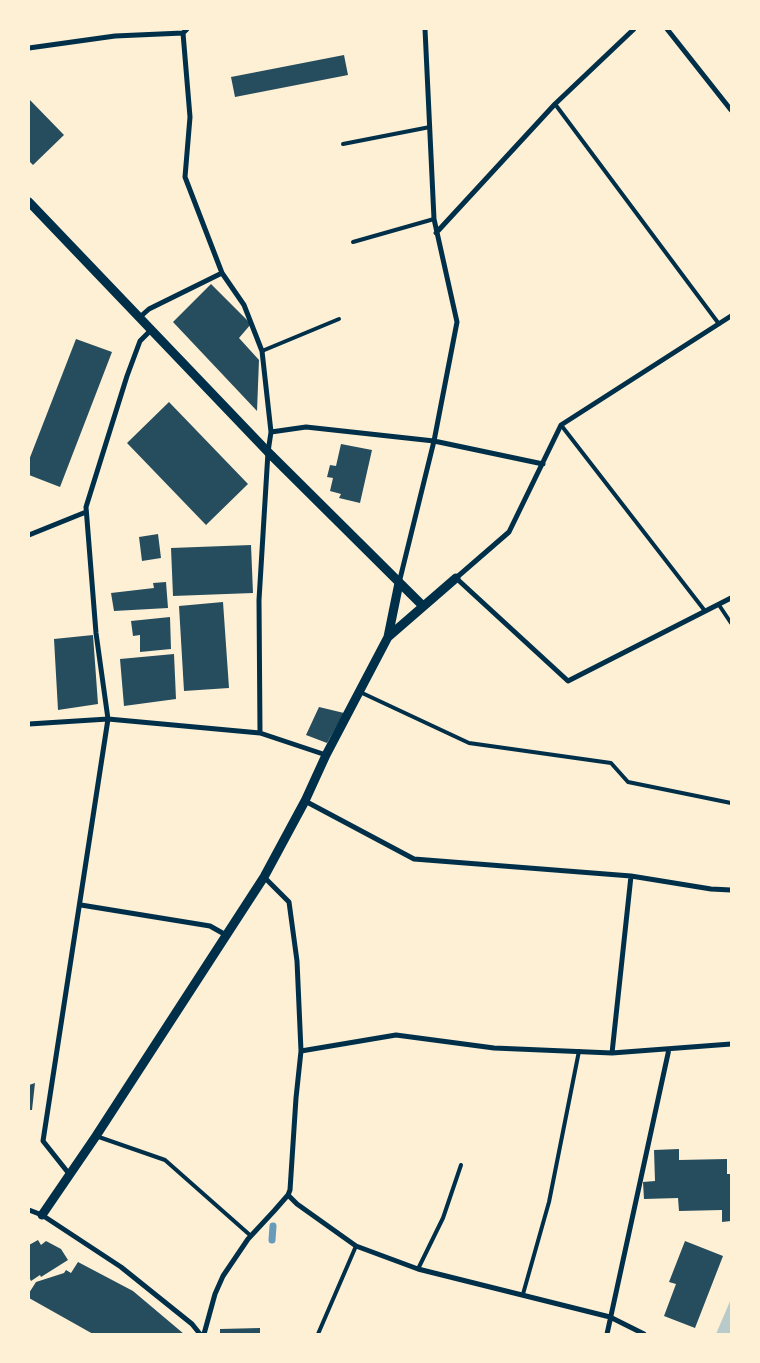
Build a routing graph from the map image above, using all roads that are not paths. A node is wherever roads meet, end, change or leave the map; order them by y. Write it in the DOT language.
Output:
graph roads {
  1 [pos="426,29"];
  2 [pos="634,29"];
  3 [pos="667,29"];
  4 [pos="185,31"];
  5 [pos="29,48"];
  6 [pos="555,104"];
  7 [pos="731,110"];
  8 [pos="430,127"];
  9 [pos="343,144"];
  10 [pos="29,202"];
  11 [pos="434,219"];
  12 [pos="436,233"];
  13 [pos="354,242"];
  14 [pos="222,273"];
  15 [pos="731,316"];
  16 [pos="140,317"];
  17 [pos="339,319"];
  18 [pos="719,324"];
  19 [pos="152,329"];
  20 [pos="262,351"];
  21 [pos="561,425"];
  22 [pos="271,432"];
  23 [pos="434,441"];
  24 [pos="268,452"];
  25 [pos="543,464"];
  26 [pos="86,512"];
  27 [pos="29,535"];
  28 [pos="456,578"];
  29 [pos="399,583"];
  30 [pos="731,598"];
  31 [pos="719,605"];
  32 [pos="423,606"];
  33 [pos="705,612"];
  34 [pos="731,623"];
  35 [pos="388,637"];
  36 [pos="360,692"];
  37 [pos="108,719"];
  38 [pos="29,724"];
  39 [pos="260,733"];
  40 [pos="326,755"];
  41 [pos="305,801"];
  42 [pos="731,803"];
  43 [pos="631,876"];
  44 [pos="264,877"];
  45 [pos="731,890"];
  46 [pos="81,905"];
  47 [pos="226,935"];
  48 [pos="731,1044"];
  49 [pos="669,1049"];
  50 [pos="579,1051"];
  51 [pos="302,1052"];
  52 [pos="612,1053"];
  53 [pos="96,1136"];
  54 [pos="461,1166"];
  55 [pos="70,1176"];
  56 [pos="288,1195"];
  57 [pos="29,1210"];
  58 [pos="42,1215"];
  59 [pos="251,1236"];
  60 [pos="356,1246"];
  61 [pos="418,1269"];
  62 [pos="523,1294"];
  63 [pos="610,1317"];
  64 [pos="202,1334"];
  65 [pos="318,1334"];
  66 [pos="607,1334"];
  67 [pos="644,1334"];
  1 -- 8 [label="street"];
  2 -- 6 [label="street"];
  3 -- 7 [label="street"];
  4 -- 5 [label="street"];
  4 -- 14 [label="street"];
  6 -- 12 [label="street"];
  6 -- 18 [label="lane"];
  8 -- 9 [label="lane"];
  8 -- 11 [label="street"];
  10 -- 16 [label="street"];
  11 -- 12 [label="street"];
  11 -- 13 [label="lane"];
  12 -- 23 [label="street"];
  14 -- 16 [label="street"];
  14 -- 20 [label="street"];
  15 -- 18 [label="street"];
  16 -- 19 [label="street"];
  17 -- 20 [label="lane"];
  18 -- 21 [label="street"];
  19 -- 24 [label="street"];
  19 -- 26 [label="street"];
  20 -- 22 [label="street"];
  21 -- 25 [label="street"];
  21 -- 33 [label="lane"];
  22 -- 23 [label="street"];
  22 -- 24 [label="street"];
  23 -- 25 [label="street"];
  23 -- 29 [label="street"];
  24 -- 29 [label="street"];
  24 -- 39 [label="street"];
  25 -- 28 [label="street"];
  26 -- 27 [label="street"];
  26 -- 37 [label="street"];
  28 -- 32 [label="street"];
  28 -- 33 [label="street"];
  29 -- 32 [label="street"];
  29 -- 35 [label="street"];
  30 -- 31 [label="street"];
  31 -- 33 [label="street"];
  31 -- 34 [label="lane"];
  32 -- 35 [label="street"];
  35 -- 36 [label="street"];
  36 -- 40 [label="street"];
  36 -- 42 [label="lane"];
  37 -- 38 [label="street"];
  37 -- 39 [label="street"];
  37 -- 46 [label="street"];
  39 -- 40 [label="street"];
  40 -- 41 [label="street"];
  41 -- 43 [label="street"];
  41 -- 44 [label="street"];
  43 -- 45 [label="street"];
  43 -- 52 [label="street"];
  44 -- 47 [label="street"];
  44 -- 51 [label="street"];
  46 -- 47 [label="street"];
  46 -- 55 [label="street"];
  47 -- 53 [label="street"];
  48 -- 49 [label="street"];
  49 -- 52 [label="street"];
  49 -- 63 [label="street"];
  50 -- 51 [label="street"];
  50 -- 52 [label="street"];
  50 -- 62 [label="lane"];
  51 -- 56 [label="street"];
  53 -- 55 [label="street"];
  53 -- 59 [label="lane"];
  54 -- 61 [label="lane"];
  55 -- 58 [label="street"];
  56 -- 59 [label="street"];
  56 -- 60 [label="street"];
  57 -- 58 [label="street"];
  58 -- 64 [label="street"];
  59 -- 64 [label="street"];
  60 -- 61 [label="street"];
  60 -- 65 [label="lane"];
  61 -- 62 [label="street"];
  62 -- 63 [label="street"];
  63 -- 66 [label="street"];
  63 -- 67 [label="street"];
}
